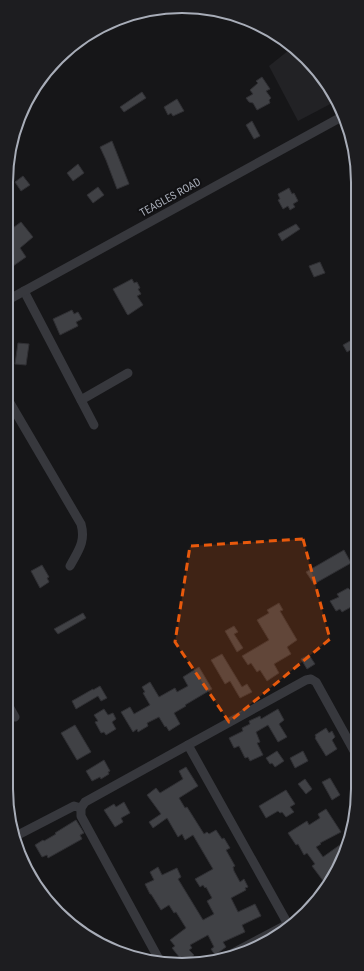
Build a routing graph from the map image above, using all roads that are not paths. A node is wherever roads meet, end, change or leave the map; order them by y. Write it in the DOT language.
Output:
graph roads {
  1 [pos="339,119"];
  2 [pos="24,291"];
  3 [pos="13,296"];
  4 [pos="128,373"];
  5 [pos="80,400"];
  6 [pos="13,408"];
  7 [pos="94,425"];
  8 [pos="70,566"];
  9 [pos="13,713"];
  10 [pos="15,717"];
  11 [pos="188,745"];
  12 [pos="351,745"];
  13 [pos="81,808"];
  14 [pos="19,834"];
  15 [pos="287,921"];
  16 [pos="157,957"];
  1 -- 2 [label="street, TEAGLES ROAD"];
  2 -- 3 [label="street, TEAGLES ROAD"];
  2 -- 5 [label="street"];
  4 -- 5 [label="street"];
  5 -- 7 [label="street"];
  6 -- 8 [label="street"];
  9 -- 10 [label="street"];
  11 -- 12 [label="street"];
  11 -- 13 [label="street"];
  11 -- 15 [label="street"];
  13 -- 14 [label="street"];
  13 -- 16 [label="street"];
}
